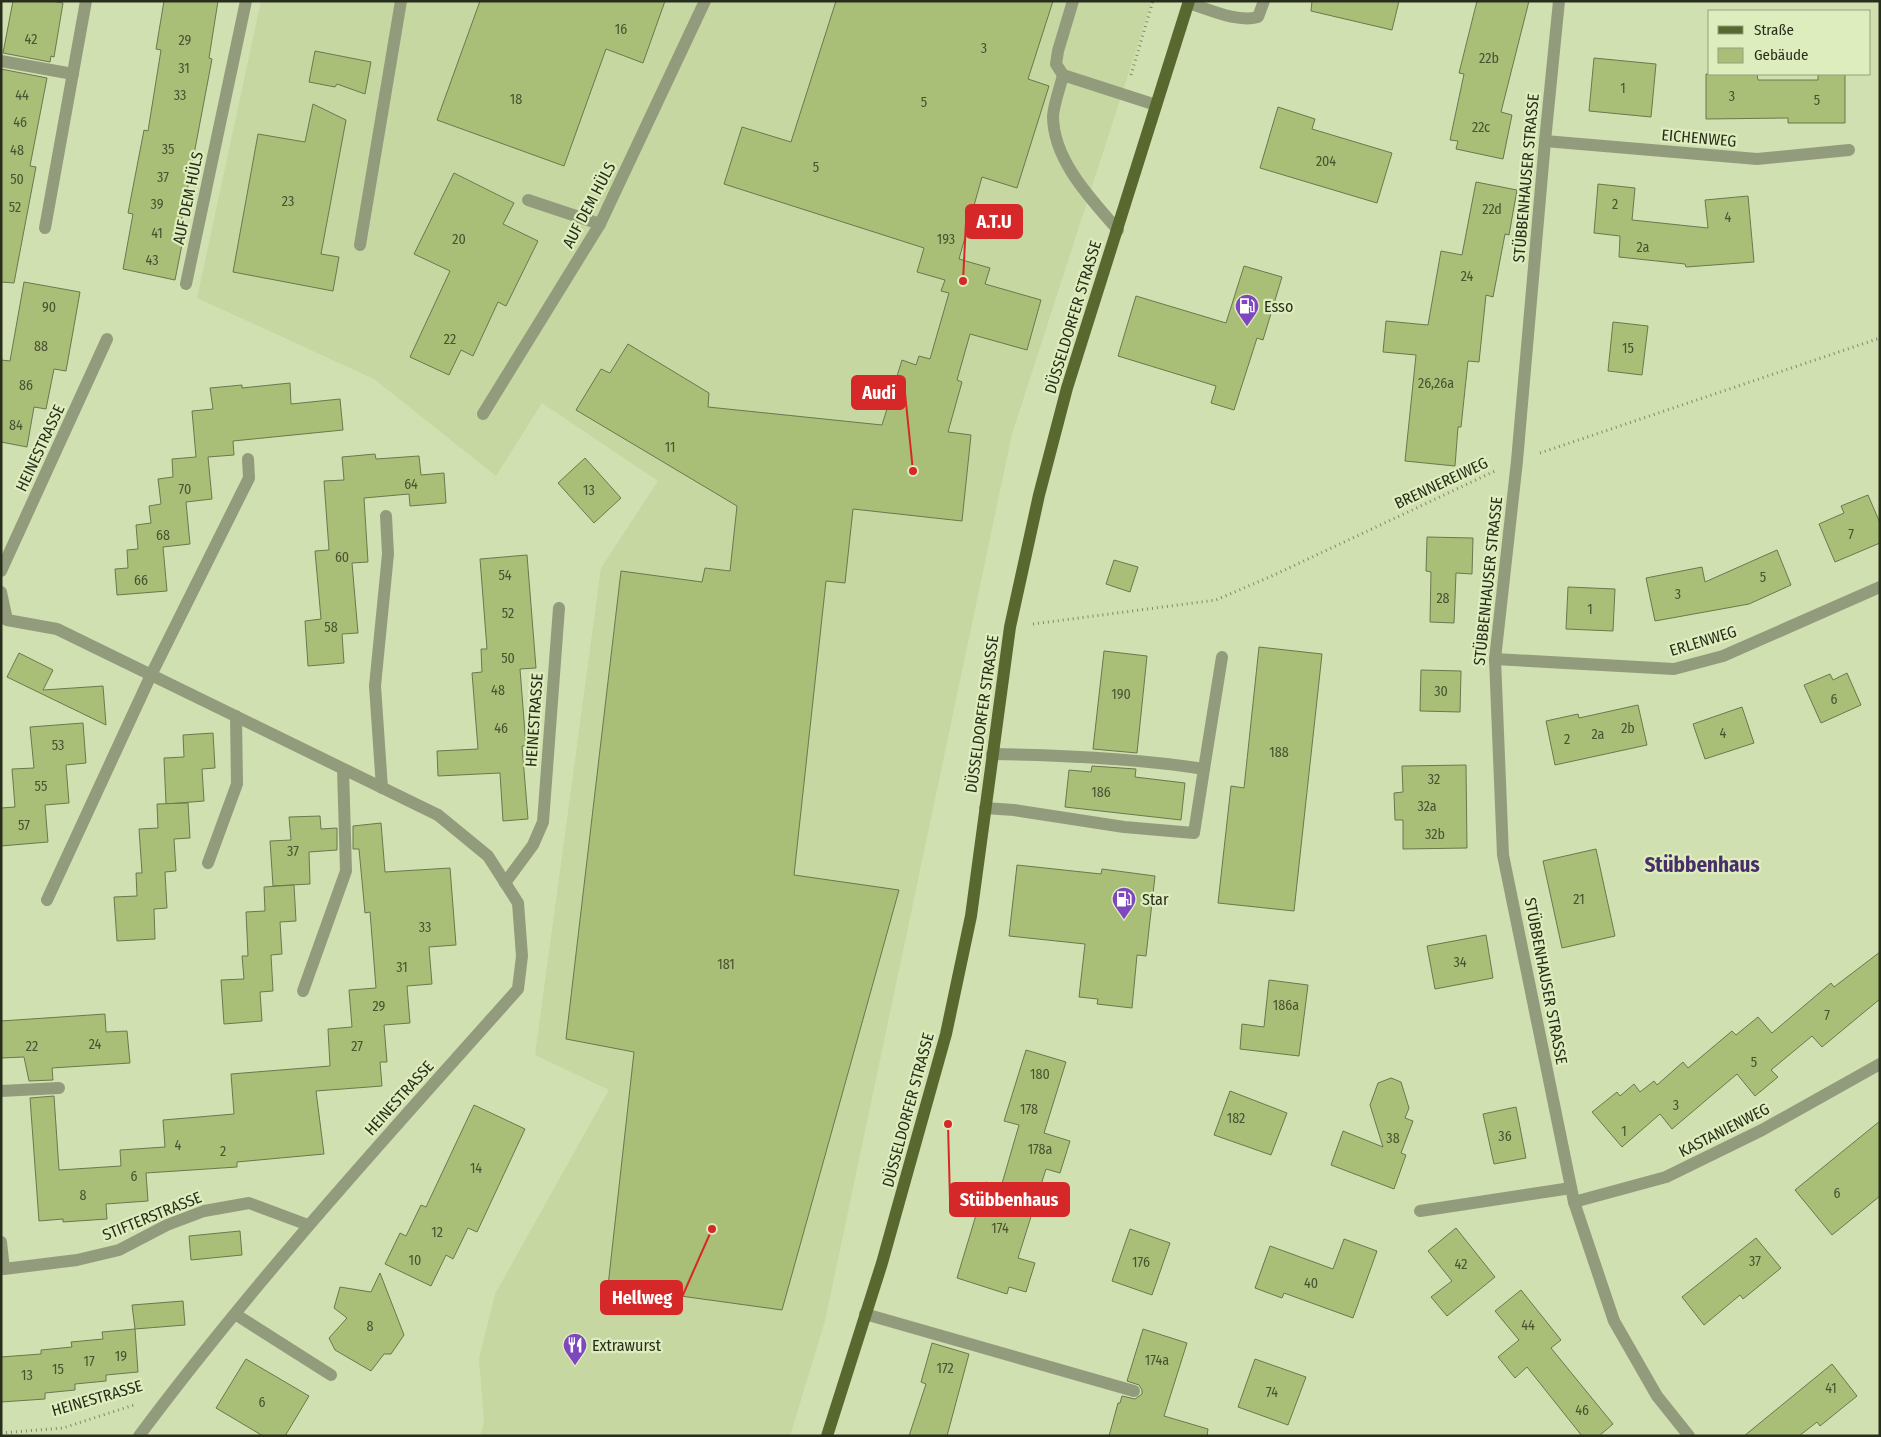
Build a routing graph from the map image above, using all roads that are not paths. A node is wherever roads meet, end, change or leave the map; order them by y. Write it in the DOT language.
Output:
graph roads {
  1 [pos="86,1"];
  2 [pos="246,1"];
  3 [pos="401,1"];
  4 [pos="705,1"];
  5 [pos="1073,1"];
  6 [pos="1264,1"];
  7 [pos="1559,1"];
  8 [pos="1189,2"];
  9 [pos="1,61"];
  10 [pos="73,74"];
  11 [pos="1063,75"];
  12 [pos="1156,105"];
  13 [pos="1545,141"];
  14 [pos="1850,150"];
  15 [pos="528,200"];
  16 [pos="600,224"];
  17 [pos="45,228"];
  18 [pos="1118,230"];
  19 [pos="360,246"];
  20 [pos="186,284"];
  21 [pos="107,339"];
  22 [pos="483,414"];
  23 [pos="248,459"];
  24 [pos="386,516"];
  25 [pos="1,571"];
  26 [pos="1880,587"];
  27 [pos="1,592"];
  28 [pos="558,608"];
  29 [pos="1222,657"];
  30 [pos="1495,659"];
  31 [pos="151,675"];
  32 [pos="236,716"];
  33 [pos="992,754"];
  34 [pos="1204,768"];
  35 [pos="343,769"];
  36 [pos="382,788"];
  37 [pos="985,808"];
  38 [pos="208,862"];
  39 [pos="505,883"];
  40 [pos="47,900"];
  41 [pos="303,991"];
  42 [pos="1880,1064"];
  43 [pos="59,1088"];
  44 [pos="1,1091"];
  45 [pos="1571,1188"];
  46 [pos="1574,1202"];
  47 [pos="1420,1211"];
  48 [pos="308,1225"];
  49 [pos="1,1242"];
  50 [pos="3,1270"];
  51 [pos="235,1314"];
  52 [pos="865,1314"];
  53 [pos="332,1375"];
  54 [pos="1134,1391"];
  55 [pos="139,1436"];
  56 [pos="827,1436"];
  57 [pos="1689,1436"];
  1 -- 10 [label="street"];
  2 -- 20 [label="street, AUF DEM HÜLS"];
  3 -- 19 [label="street"];
  4 -- 16 [label="street, AUF DEM HÜLS"];
  5 -- 11 [label="street"];
  6 -- 8 [label="street"];
  7 -- 13 [label="street, STÜBBENHAUSER STRASSE"];
  8 -- 12 [label="main road, DÜSSELDORFER STRASSE"];
  9 -- 10 [label="street"];
  10 -- 17 [label="street"];
  11 -- 12 [label="street"];
  11 -- 18 [label="street"];
  12 -- 18 [label="main road, DÜSSELDORFER STRASSE"];
  13 -- 14 [label="street, EICHENWEG"];
  13 -- 30 [label="street, STÜBBENHAUSER STRASSE"];
  15 -- 16 [label="street"];
  16 -- 22 [label="street, AUF DEM HÜLS"];
  18 -- 33 [label="main road, DÜSSELDORFER STRASSE"];
  21 -- 25 [label="street, HEINESTRASSE"];
  23 -- 31 [label="street"];
  24 -- 36 [label="street"];
  26 -- 30 [label="street, ERLENWEG"];
  27 -- 31 [label="street, HEINESTRASSE"];
  28 -- 39 [label="street, HEINESTRASSE"];
  29 -- 34 [label="street"];
  30 -- 45 [label="street, STÜBBENHAUSER STRASSE"];
  31 -- 32 [label="street, HEINESTRASSE"];
  31 -- 40 [label="street"];
  32 -- 35 [label="street, HEINESTRASSE"];
  32 -- 38 [label="street"];
  33 -- 34 [label="street"];
  33 -- 37 [label="main road, DÜSSELDORFER STRASSE"];
  34 -- 37 [label="street"];
  35 -- 36 [label="street, HEINESTRASSE"];
  35 -- 41 [label="street"];
  36 -- 39 [label="street, HEINESTRASSE"];
  37 -- 52 [label="main road, DÜSSELDORFER STRASSE"];
  39 -- 48 [label="street, HEINESTRASSE"];
  42 -- 46 [label="street, KASTANIENWEG"];
  43 -- 44 [label="street"];
  45 -- 46 [label="street, STÜBBENHAUSER STRASSE"];
  45 -- 47 [label="street"];
  46 -- 57 [label="street, STÜBBENHAUSER STRASSE"];
  48 -- 50 [label="street, STIFTERSTRASSE"];
  48 -- 51 [label="street, HEINESTRASSE"];
  49 -- 50 [label="street, STIFTERSTRASSE"];
  51 -- 53 [label="street"];
  51 -- 55 [label="street, HEINESTRASSE"];
  52 -- 54 [label="street"];
  52 -- 56 [label="main road, DÜSSELDORFER STRASSE"];
}
